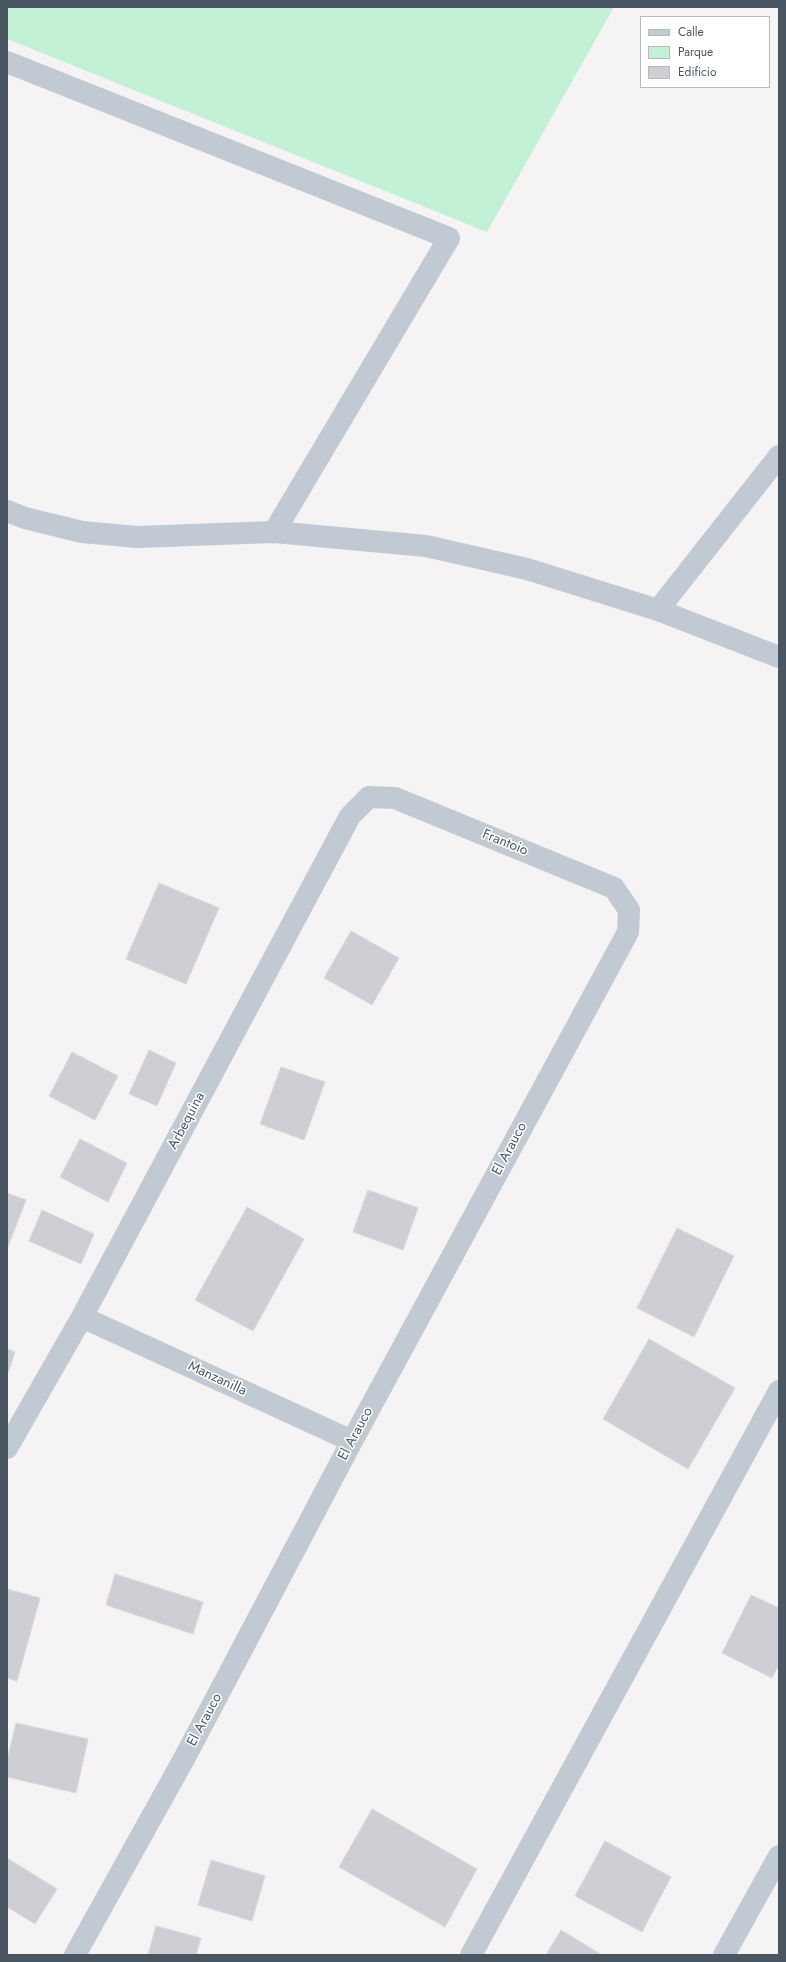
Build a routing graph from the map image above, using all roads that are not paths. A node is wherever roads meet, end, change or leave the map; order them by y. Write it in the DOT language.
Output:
graph roads {
  1 [pos="7,62"];
  2 [pos="779,456"];
  3 [pos="7,511"];
  4 [pos="274,532"];
  5 [pos="658,610"];
  6 [pos="779,657"];
  7 [pos="369,797"];
  8 [pos="629,910"];
  9 [pos="82,1317"];
  10 [pos="779,1391"];
  11 [pos="352,1441"];
  12 [pos="7,1448"];
  13 [pos="779,1856"];
  14 [pos="75,1955"];
  15 [pos="472,1955"];
  16 [pos="724,1955"];
  1 -- 4 [label="street"];
  2 -- 5 [label="street"];
  3 -- 4 [label="street"];
  4 -- 5 [label="street"];
  5 -- 6 [label="street"];
  7 -- 8 [label="street, Frantoio"];
  7 -- 9 [label="street, Arbequina"];
  8 -- 11 [label="street, El Arauco"];
  9 -- 11 [label="street, Manzanilla"];
  9 -- 12 [label="street, Arbequina"];
  10 -- 15 [label="street"];
  11 -- 14 [label="street, El Arauco"];
  13 -- 16 [label="street"];
}
